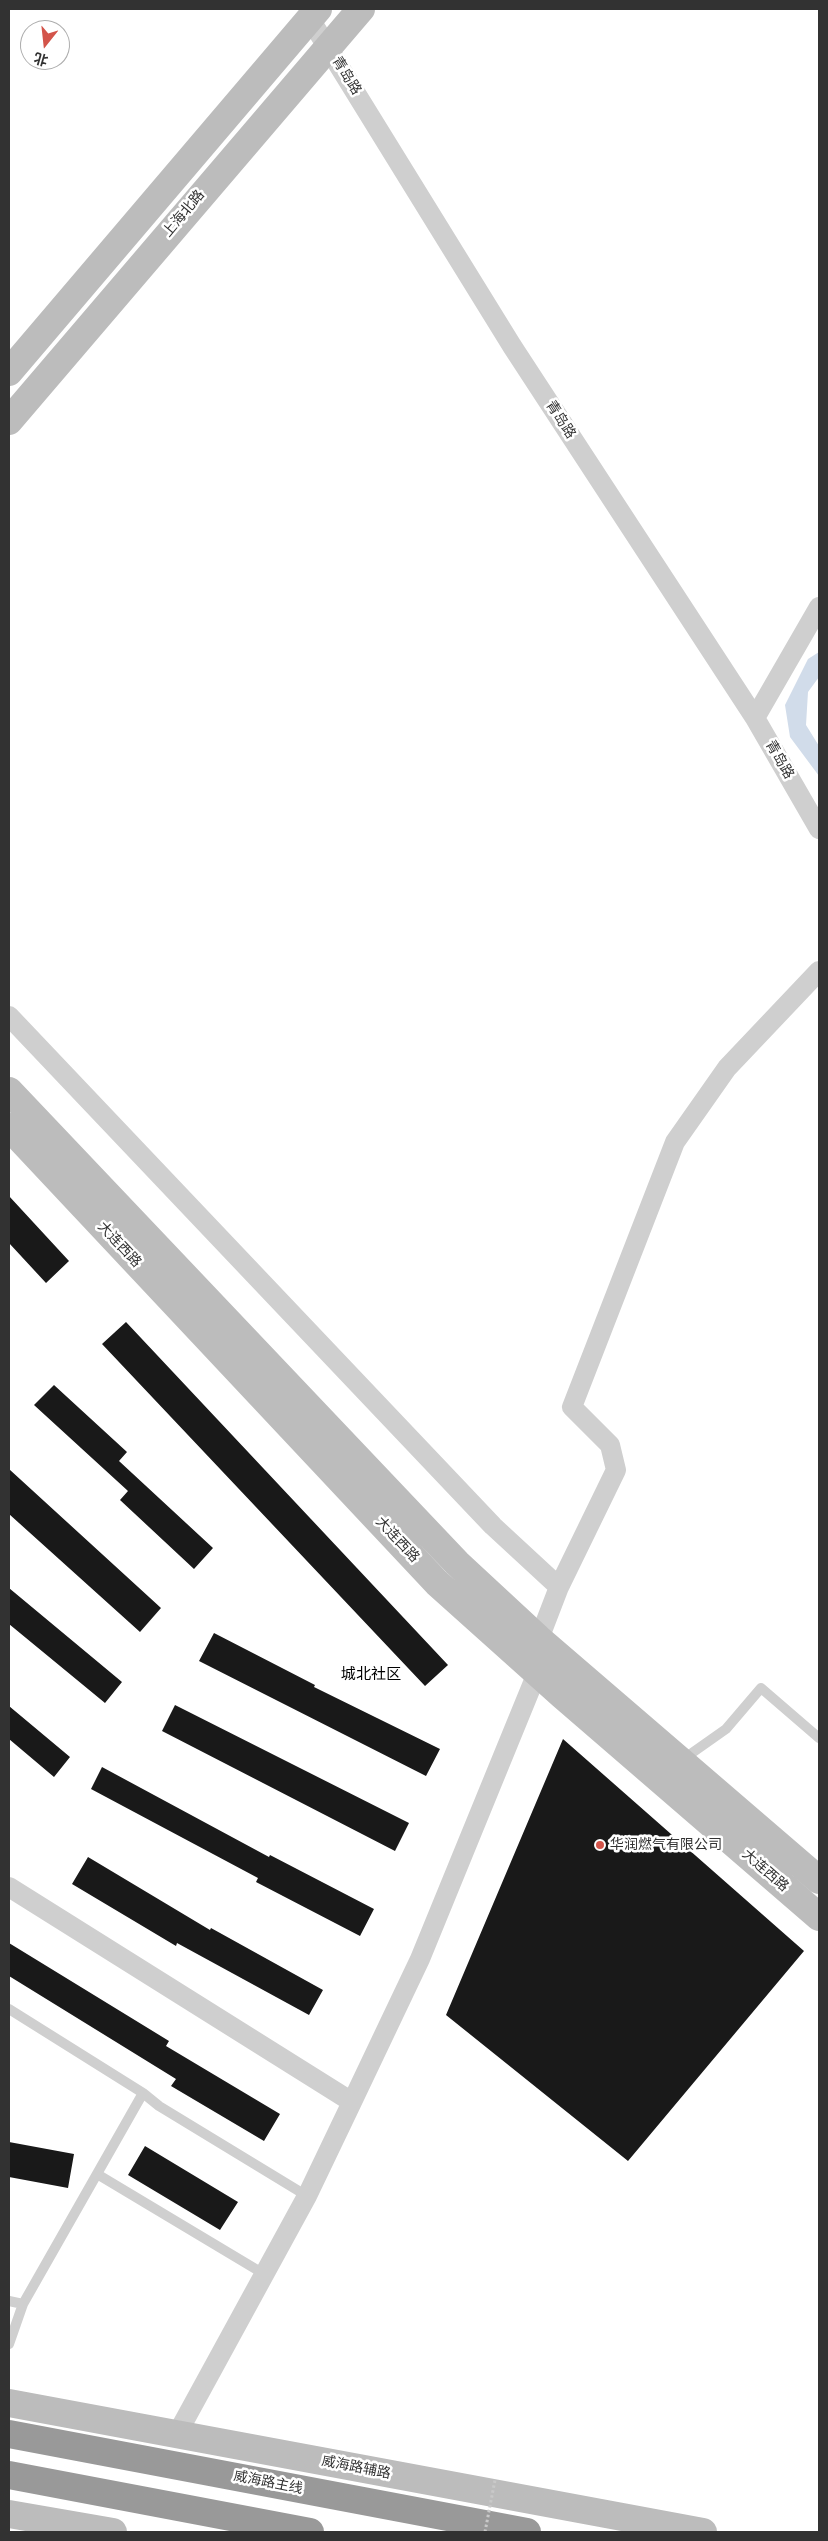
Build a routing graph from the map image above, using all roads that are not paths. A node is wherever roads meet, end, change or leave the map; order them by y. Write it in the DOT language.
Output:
graph roads {
  1 [pos="361,9"];
  2 [pos="310,12"];
  3 [pos="329,47"];
  4 [pos="9,372"];
  5 [pos="9,421"];
  6 [pos="819,607"];
  7 [pos="755,718"];
  8 [pos="819,829"];
  9 [pos="819,971"];
  10 [pos="9,1016"];
  11 [pos="9,1091"];
  12 [pos="9,1127"];
  13 [pos="559,1588"];
  14 [pos="539,1639"];
  15 [pos="537,1673"];
  16 [pos="819,1738"];
  17 [pos="681,1761"];
  18 [pos="819,1880"];
  19 [pos="9,1887"];
  20 [pos="819,1917"];
  21 [pos="9,2009"];
  22 [pos="143,2093"];
  23 [pos="352,2102"];
  24 [pos="97,2174"];
  25 [pos="307,2196"];
  26 [pos="264,2274"];
  27 [pos="9,2301"];
  28 [pos="23,2304"];
  29 [pos="9,2344"];
  30 [pos="9,2403"];
  31 [pos="9,2434"];
  32 [pos="177,2434"];
  33 [pos="9,2475"];
  34 [pos="9,2514"];
  35 [pos="113,2532"];
  36 [pos="310,2532"];
  37 [pos="526,2532"];
  38 [pos="703,2532"];
  1 -- 3 [label="main road, 上海北路"];
  2 -- 3 [label="street, 青岛路"];
  2 -- 4 [label="main road"];
  3 -- 5 [label="main road, 上海北路"];
  3 -- 7 [label="street, 青岛路"];
  6 -- 7 [label="street"];
  7 -- 8 [label="street, 青岛路"];
  9 -- 13 [label="street"];
  10 -- 13 [label="street"];
  11 -- 14 [label="main road, 大连西路"];
  12 -- 15 [label="main road, 大连西路"];
  13 -- 14 [label="street"];
  14 -- 17 [label="main road, 大连西路"];
  15 -- 20 [label="main road, 大连西路"];
  15 -- 23 [label="street"];
  16 -- 17 [label="lane"];
  17 -- 18 [label="main road, 大连西路"];
  19 -- 23 [label="street"];
  21 -- 22 [label="lane"];
  22 -- 24 [label="lane"];
  22 -- 25 [label="lane"];
  23 -- 25 [label="street"];
  24 -- 26 [label="lane"];
  24 -- 28 [label="lane"];
  25 -- 26 [label="street"];
  26 -- 32 [label="street"];
  27 -- 28 [label="lane"];
  28 -- 29 [label="lane"];
  30 -- 32 [label="main road, 威海路辅路"];
  31 -- 37 [label="highway, 威海路主线"];
  32 -- 38 [label="main road, 威海路辅路"];
  33 -- 36 [label="highway"];
  34 -- 35 [label="main road"];
}
